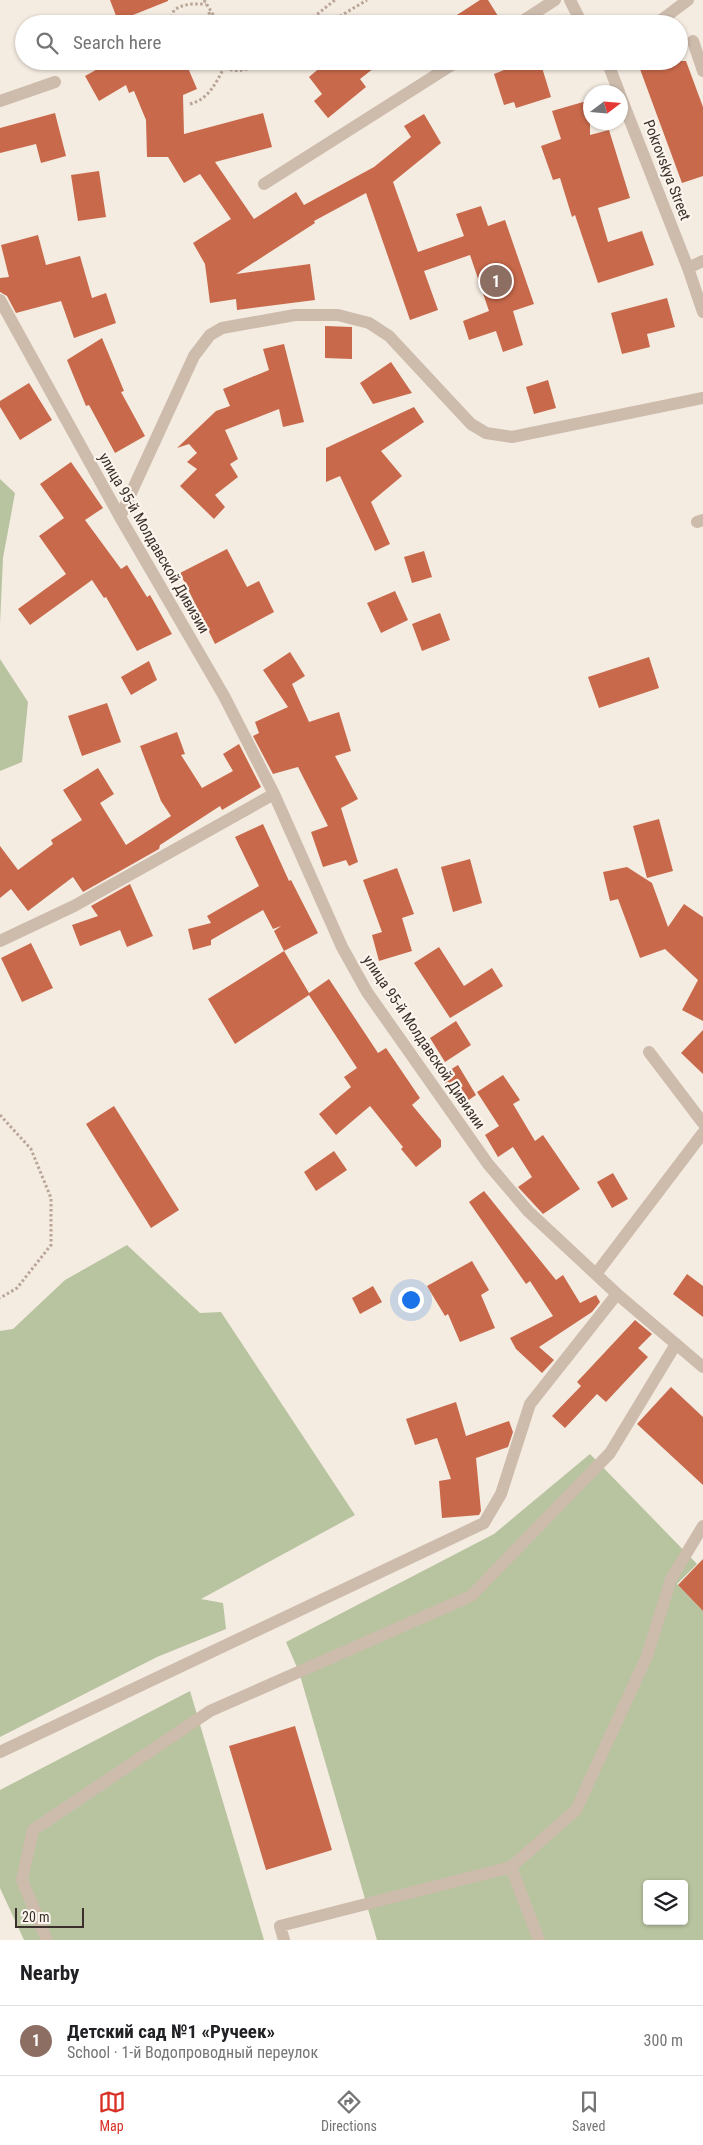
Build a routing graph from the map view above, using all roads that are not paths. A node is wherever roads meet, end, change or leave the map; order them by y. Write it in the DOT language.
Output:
graph roads {
  1 [pos="556,0"];
  2 [pos="570,0"];
  3 [pos="688,0"];
  4 [pos="532,15"];
  5 [pos="578,15"];
  6 [pos="668,15"];
  7 [pos="693,41"];
  8 [pos="444,70"];
  9 [pos="611,70"];
  10 [pos="703,71"];
  11 [pos="56,82"];
  12 [pos="616,85"];
  13 [pos="0,101"];
  14 [pos="628,114"];
  15 [pos="264,184"];
  16 [pos="703,261"];
  17 [pos="688,268"];
  18 [pos="1,306"];
  19 [pos="703,312"];
  20 [pos="703,398"];
  21 [pos="120,517"];
  22 [pos="274,794"];
  23 [pos="0,941"];
  24 [pos="649,1052"];
  25 [pos="703,1123"];
  26 [pos="703,1133"];
  27 [pos="596,1274"];
  28 [pos="617,1294"];
  29 [pos="676,1344"];
  30 [pos="703,1367"];
  31 [pos="703,1526"];
  32 [pos="0,1752"];
  33 [pos="511,1867"];
  34 [pos="47,1940"];
  35 [pos="284,1940"];
  36 [pos="539,1940"];
  1 -- 4 [label="street"];
  2 -- 5 [label="street"];
  3 -- 6 [label="street"];
  7 -- 10 [label="street"];
  8 -- 15 [label="street"];
  9 -- 12 [label="street, Pokrovskya Street"];
  11 -- 13 [label="street"];
  14 -- 17 [label="street, Pokrovskya Street"];
  16 -- 17 [label="street"];
  17 -- 19 [label="street, Pokrovskya Street"];
  18 -- 21 [label="street, улица 95-й Молдавской Дивизии"];
  20 -- 21 [label="street"];
  21 -- 22 [label="street, улица 95-й Молдавской Дивизии"];
  22 -- 23 [label="street"];
  22 -- 27 [label="street, улица 95-й Молдавской Дивизии"];
  24 -- 25 [label="street"];
  26 -- 27 [label="street"];
  27 -- 28 [label="street, улица 95-й Молдавской Дивизии"];
  28 -- 29 [label="street, улица 95-й Молдавской Дивизии"];
  28 -- 32 [label="street"];
  29 -- 30 [label="street, улица 95-й Молдавской Дивизии"];
  29 -- 34 [label="street"];
  31 -- 33 [label="street"];
  33 -- 35 [label="street"];
  33 -- 36 [label="street"];
}
